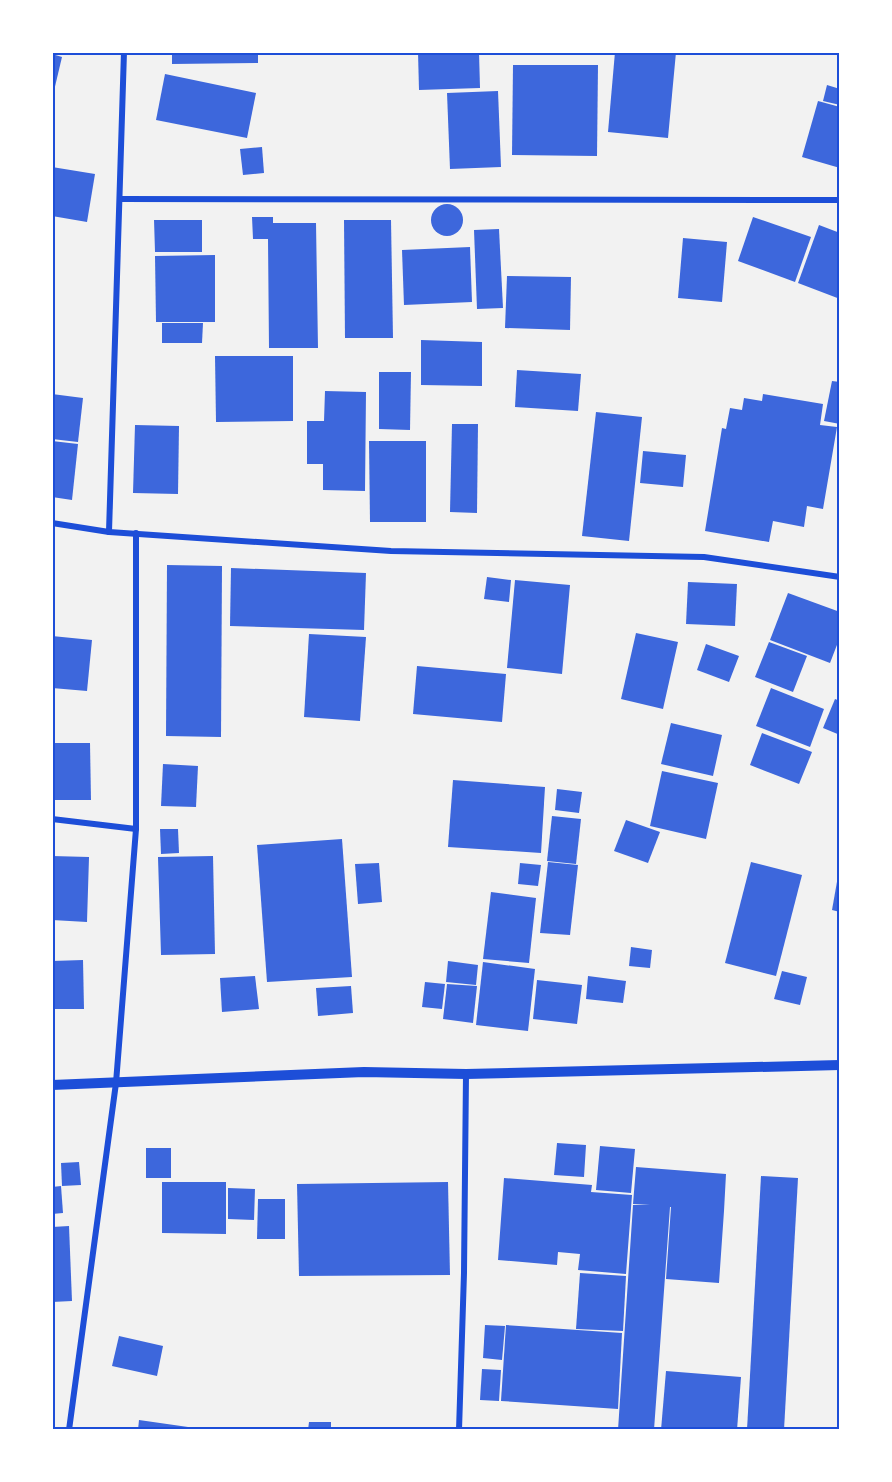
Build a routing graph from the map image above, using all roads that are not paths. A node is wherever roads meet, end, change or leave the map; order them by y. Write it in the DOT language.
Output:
graph roads {
  1 [pos="124,52"];
  2 [pos="120,199"];
  3 [pos="840,200"];
  4 [pos="52,523"];
  5 [pos="109,532"];
  6 [pos="136,533"];
  7 [pos="840,577"];
  8 [pos="52,819"];
  9 [pos="136,829"];
  10 [pos="840,1065"];
  11 [pos="466,1074"];
  12 [pos="116,1083"];
  13 [pos="52,1085"];
  14 [pos="69,1430"];
  15 [pos="459,1430"];
  1 -- 2 [label="street"];
  2 -- 3 [label="street"];
  2 -- 5 [label="street"];
  4 -- 5 [label="street"];
  5 -- 6 [label="street"];
  6 -- 7 [label="street"];
  6 -- 9 [label="street"];
  8 -- 9 [label="street"];
  9 -- 12 [label="street"];
  10 -- 11 [label="street"];
  11 -- 12 [label="street"];
  11 -- 15 [label="street"];
  12 -- 13 [label="street"];
  12 -- 14 [label="street"];
}
